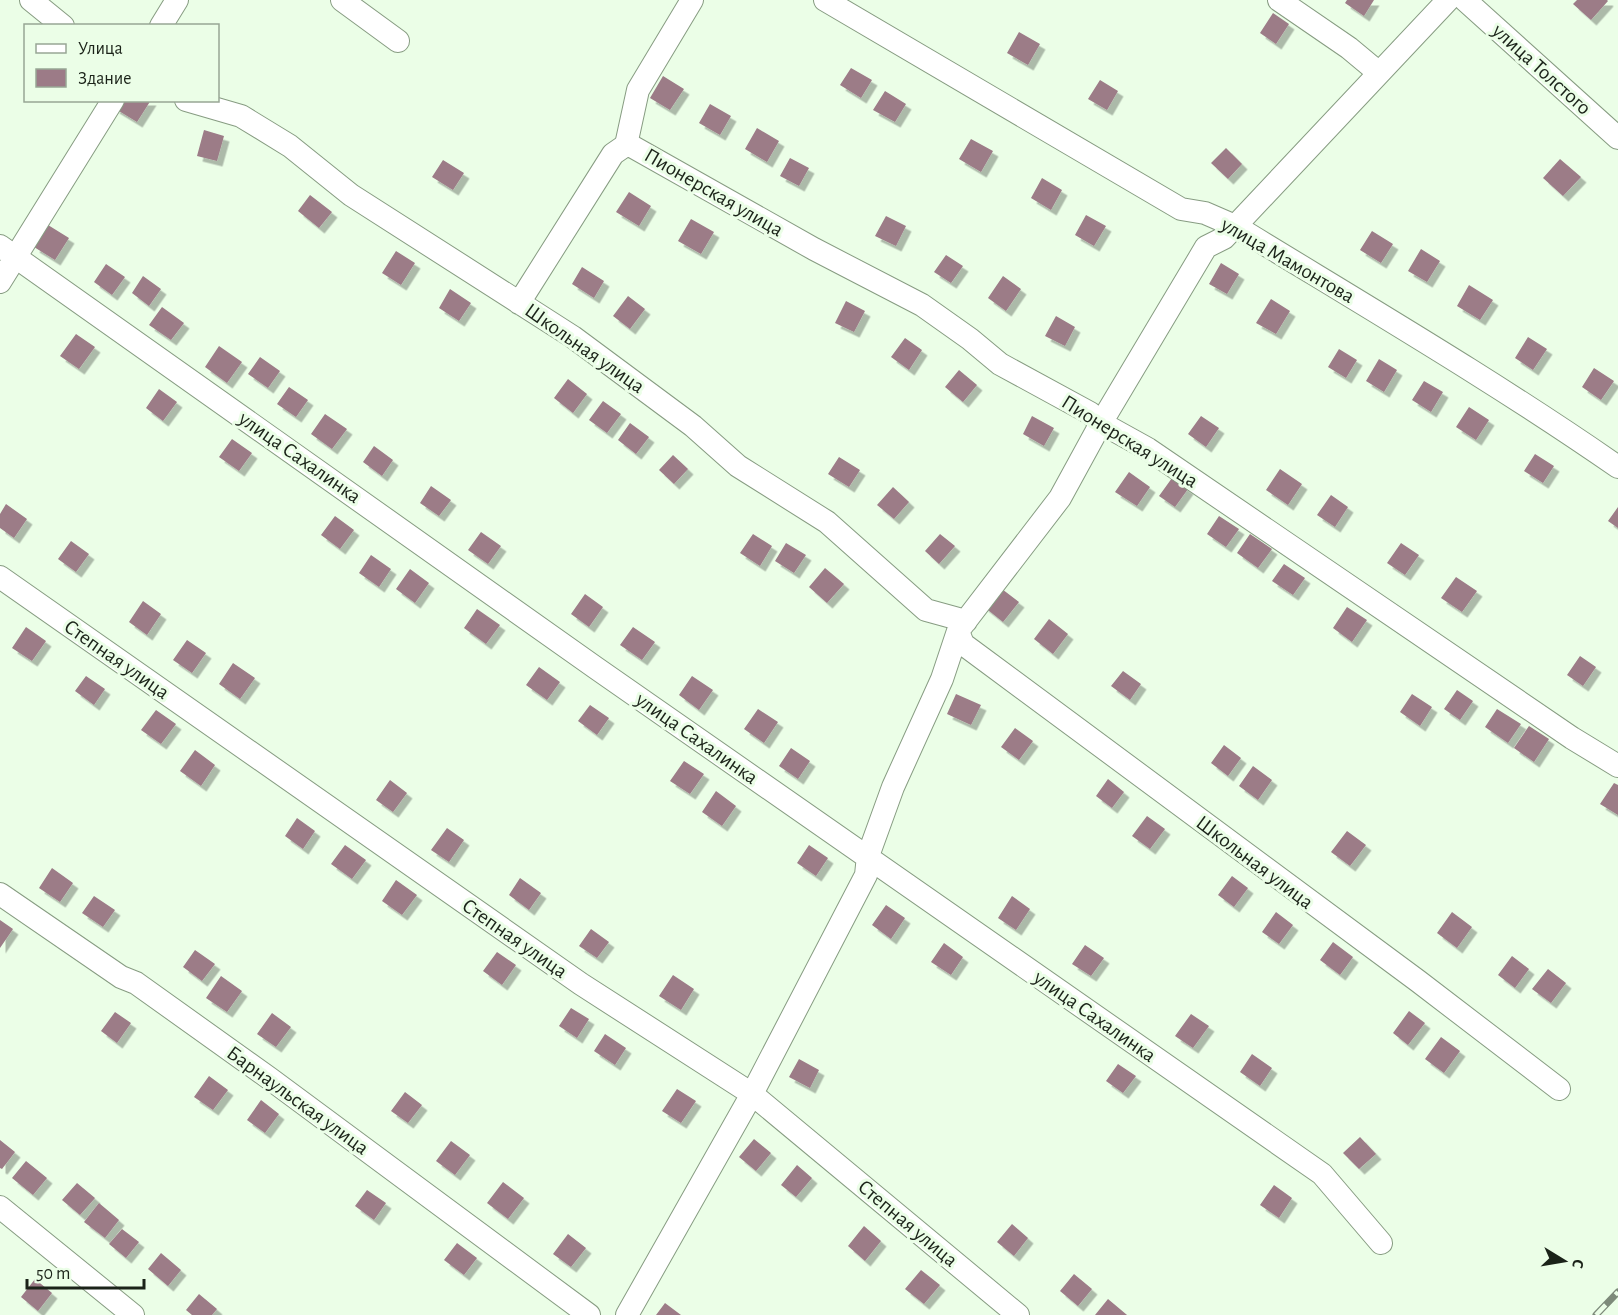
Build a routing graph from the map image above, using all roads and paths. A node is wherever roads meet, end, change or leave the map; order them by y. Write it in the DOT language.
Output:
graph roads {
  1 [pos="31,0"];
  2 [pos="177,0"];
  3 [pos="342,0"];
  4 [pos="692,0"];
  5 [pos="825,0"];
  6 [pos="1279,0"];
  7 [pos="1448,0"];
  8 [pos="1465,0"];
  9 [pos="61,24"];
  10 [pos="161,24"];
  11 [pos="398,41"];
  12 [pos="1379,73"];
  13 [pos="112,102"];
  14 [pos="193,102"];
  15 [pos="1618,138"];
  16 [pos="626,143"];
  17 [pos="1235,226"];
  18 [pos="8,251"];
  19 [pos="0,282"];
  20 [pos="519,303"];
  21 [pos="1101,423"];
  22 [pos="1618,467"];
  23 [pos="0,577"];
  24 [pos="962,626"];
  25 [pos="1618,766"];
  26 [pos="868,856"];
  27 [pos="0,894"];
  28 [pos="1559,1089"];
  29 [pos="752,1094"];
  30 [pos="0,1207"];
  31 [pos="1380,1243"];
  32 [pos="133,1315"];
  33 [pos="589,1315"];
  34 [pos="627,1315"];
  35 [pos="1018,1315"];
  1 -- 9 [label="street"];
  2 -- 10 [label="street"];
  3 -- 11 [label="street"];
  4 -- 16 [label="street"];
  5 -- 17 [label="street, улица Мамонтова"];
  6 -- 12 [label="street"];
  7 -- 12 [label="street"];
  8 -- 15 [label="street, улица Толстого"];
  12 -- 17 [label="street"];
  13 -- 18 [label="street"];
  14 -- 20 [label="street, Школьная улица"];
  16 -- 20 [label="street"];
  16 -- 21 [label="street, Пионерская улица"];
  17 -- 21 [label="street"];
  17 -- 22 [label="street, улица Мамонтова"];
  18 -- 19 [label="street"];
  18 -- 26 [label="street, улица Сахалинка"];
  20 -- 24 [label="street, Школьная улица"];
  21 -- 24 [label="street"];
  21 -- 25 [label="street, Пионерская улица"];
  23 -- 29 [label="street, Степная улица"];
  24 -- 26 [label="street"];
  24 -- 28 [label="street, Школьная улица"];
  26 -- 29 [label="street"];
  26 -- 31 [label="street, улица Сахалинка"];
  27 -- 33 [label="street, Барнаульская улица"];
  29 -- 34 [label="street"];
  29 -- 35 [label="street, Степная улица"];
  30 -- 32 [label="street"];
}
